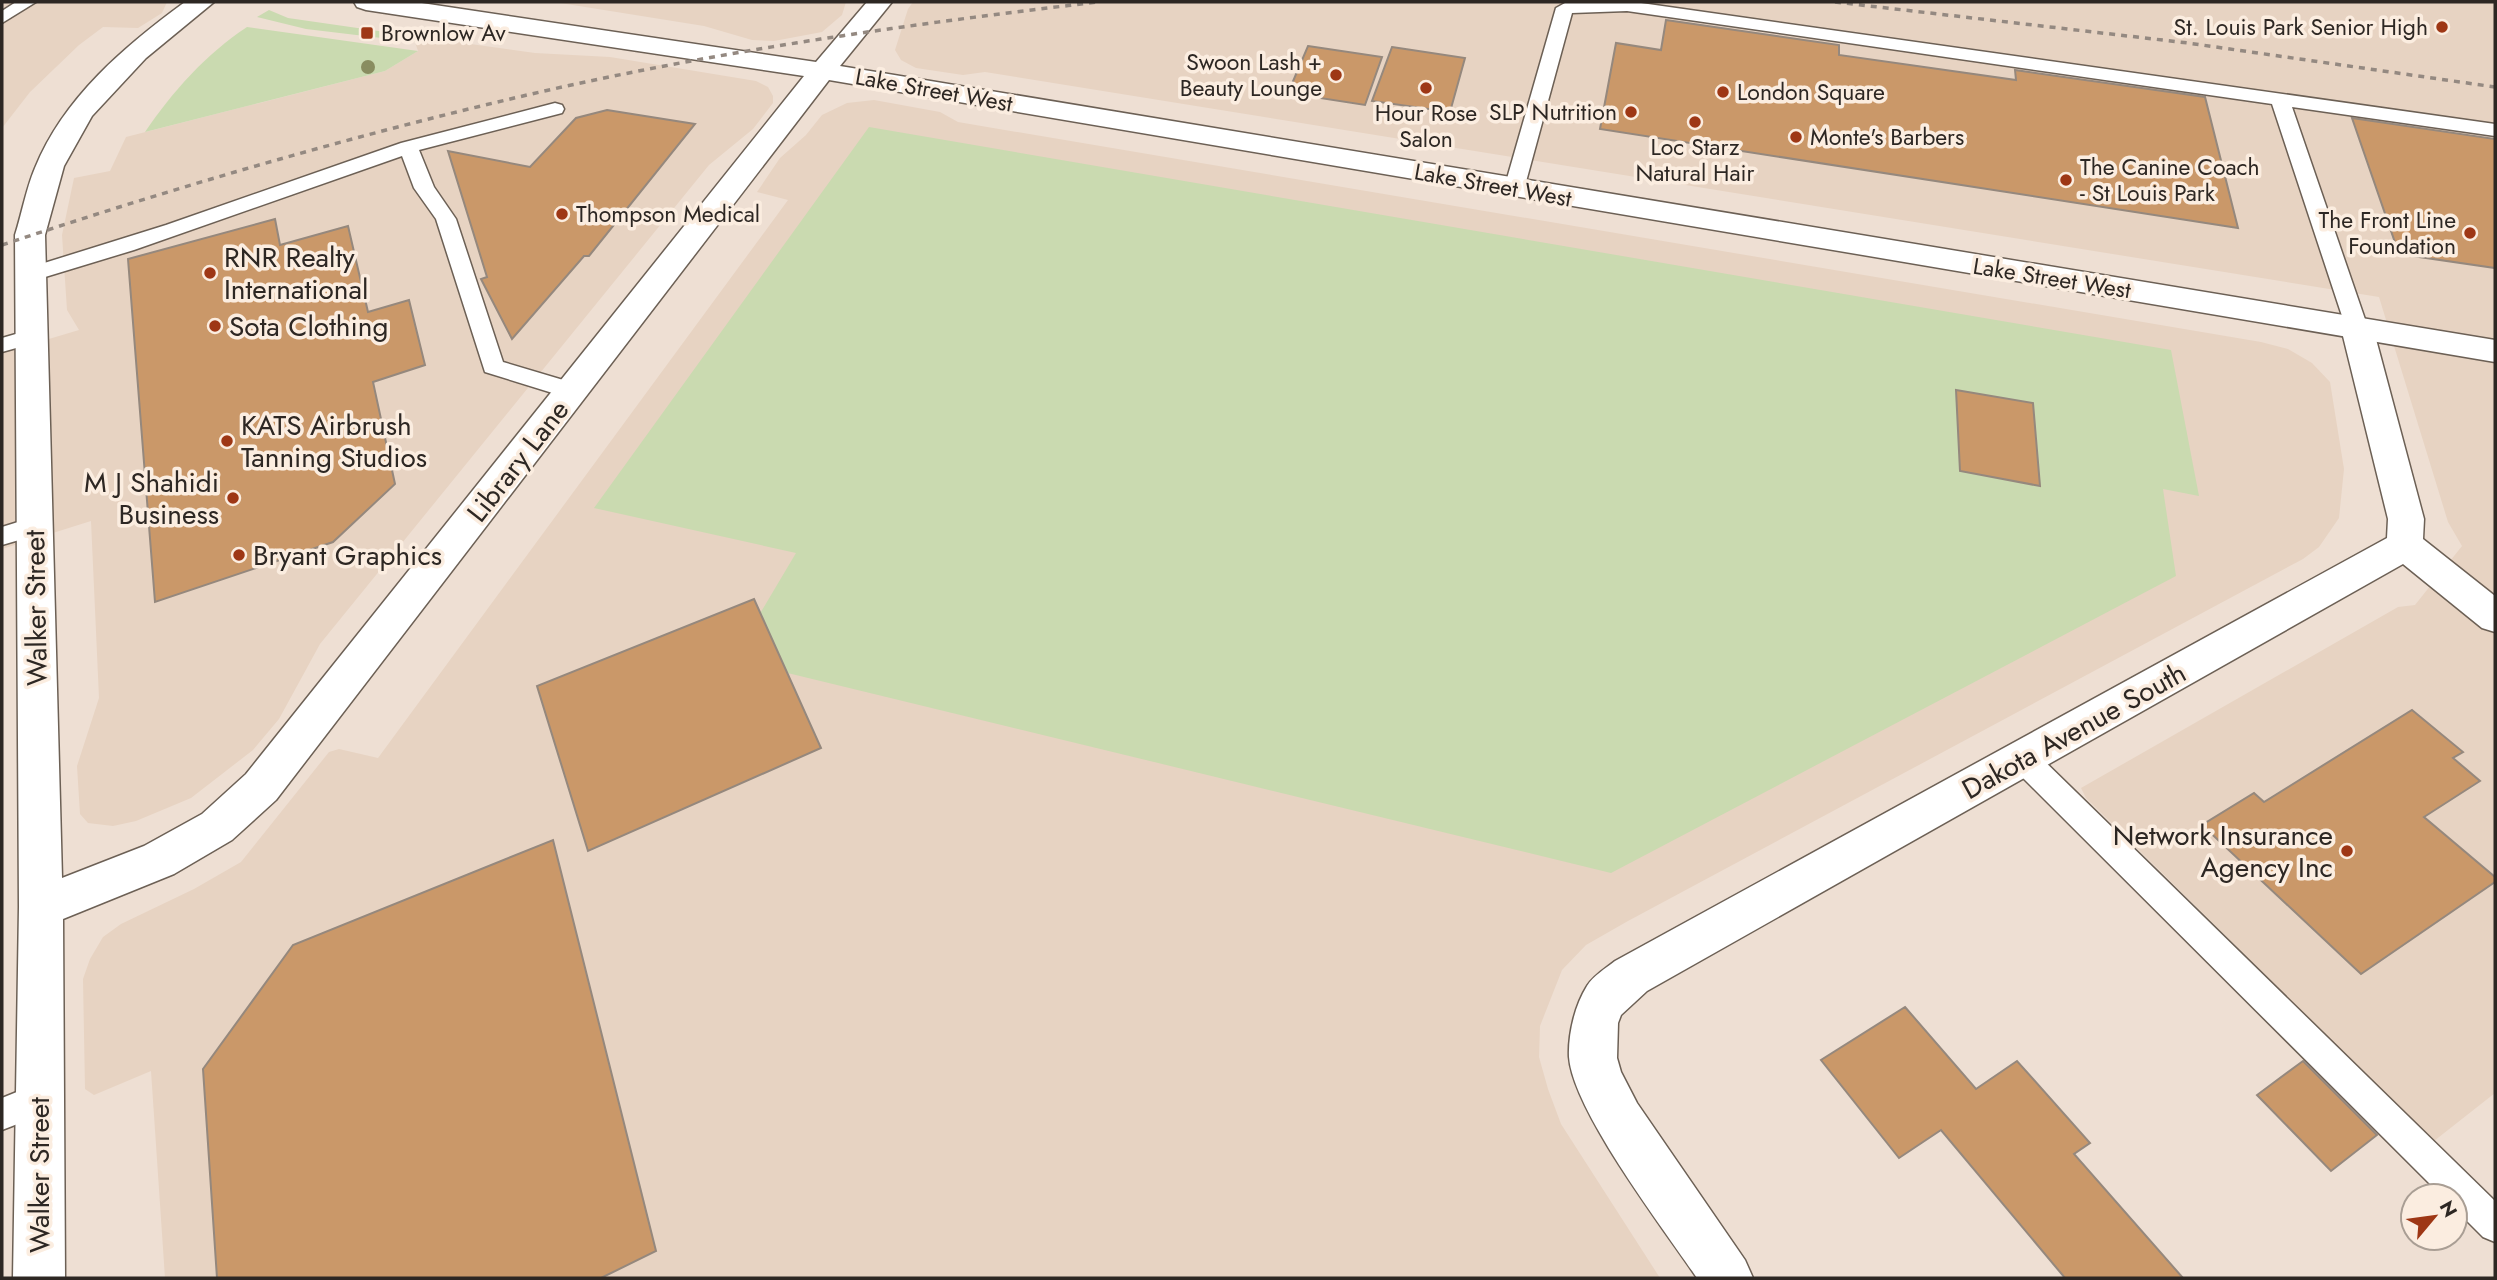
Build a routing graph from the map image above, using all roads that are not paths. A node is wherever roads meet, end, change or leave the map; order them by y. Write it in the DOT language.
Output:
graph roads {
  1 [pos="27,2"];
  2 [pos="201,2"];
  3 [pos="366,2"];
  4 [pos="880,2"];
  5 [pos="434,6"];
  6 [pos="2,18"];
  7 [pos="822,71"];
  8 [pos="2280,99"];
  9 [pos="555,109"];
  10 [pos="2495,130"];
  11 [pos="408,147"];
  12 [pos="1514,189"];
  13 [pos="32,274"];
  14 [pos="2357,328"];
  15 [pos="18,340"];
  16 [pos="2495,351"];
  17 [pos="572,391"];
  18 [pos="18,531"];
  19 [pos="2405,545"];
  20 [pos="2495,618"];
  21 [pos="2024,760"];
  22 [pos="41,907"];
  23 [pos="39,1099"];
  24 [pos="2,1115"];
  25 [pos="2495,1225"];
  26 [pos="39,1278"];
  27 [pos="1727,1278"];
  1 -- 6 [label="lane"];
  2 -- 13 [label="street, Walker Street"];
  3 -- 5 [label="street, Lake Street West"];
  4 -- 7 [label="street, Library Lane"];
  5 -- 7 [label="street, Lake Street West"];
  7 -- 12 [label="street, Lake Street West"];
  7 -- 17 [label="street, Library Lane"];
  8 -- 10 [label="lane"];
  8 -- 12 [label="lane"];
  8 -- 14 [label="lane"];
  9 -- 11 [label="lane"];
  11 -- 13 [label="lane"];
  11 -- 17 [label="lane"];
  12 -- 14 [label="street, Lake Street West"];
  13 -- 15 [label="street, Walker Street"];
  14 -- 16 [label="street, Lake Street West"];
  14 -- 19 [label="street"];
  15 -- 18 [label="street, Walker Street"];
  17 -- 22 [label="street, Library Lane"];
  18 -- 22 [label="street, Walker Street"];
  19 -- 20 [label="street"];
  19 -- 21 [label="street, Dakota Avenue South"];
  21 -- 25 [label="lane"];
  21 -- 27 [label="street, Dakota Avenue South"];
  22 -- 23 [label="street, Walker Street"];
  23 -- 24 [label="lane"];
  23 -- 26 [label="street, Walker Street"];
}
